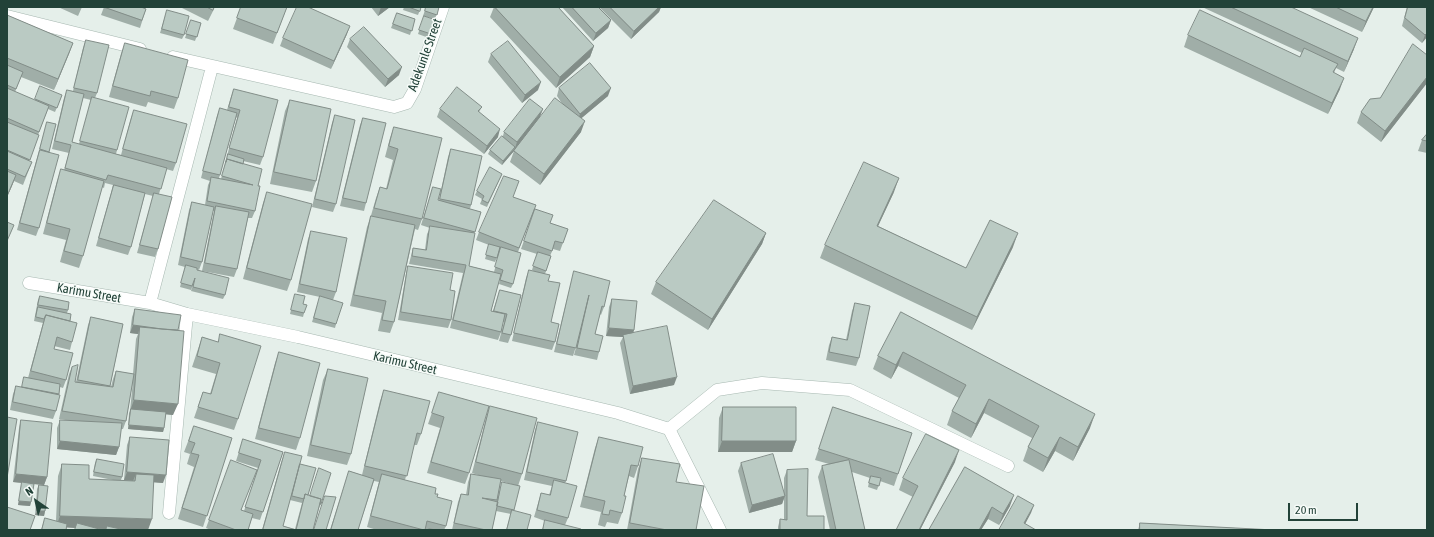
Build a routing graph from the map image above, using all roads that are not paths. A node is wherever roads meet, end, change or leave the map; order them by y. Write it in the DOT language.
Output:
graph roads {
  1 [pos="443,7"];
  2 [pos="7,16"];
  3 [pos="212,67"];
  4 [pos="29,283"];
  5 [pos="150,303"];
  6 [pos="188,314"];
  7 [pos="669,429"];
  8 [pos="1008,466"];
  9 [pos="169,513"];
  10 [pos="720,530"];
  1 -- 3 [label="street, Adekunle Street"];
  2 -- 3 [label="street"];
  3 -- 5 [label="street"];
  4 -- 5 [label="street, Karimu Street"];
  5 -- 6 [label="street, Karimu Street"];
  6 -- 7 [label="street, Karimu Street"];
  6 -- 9 [label="street"];
  7 -- 8 [label="street"];
  7 -- 10 [label="street"];
}
